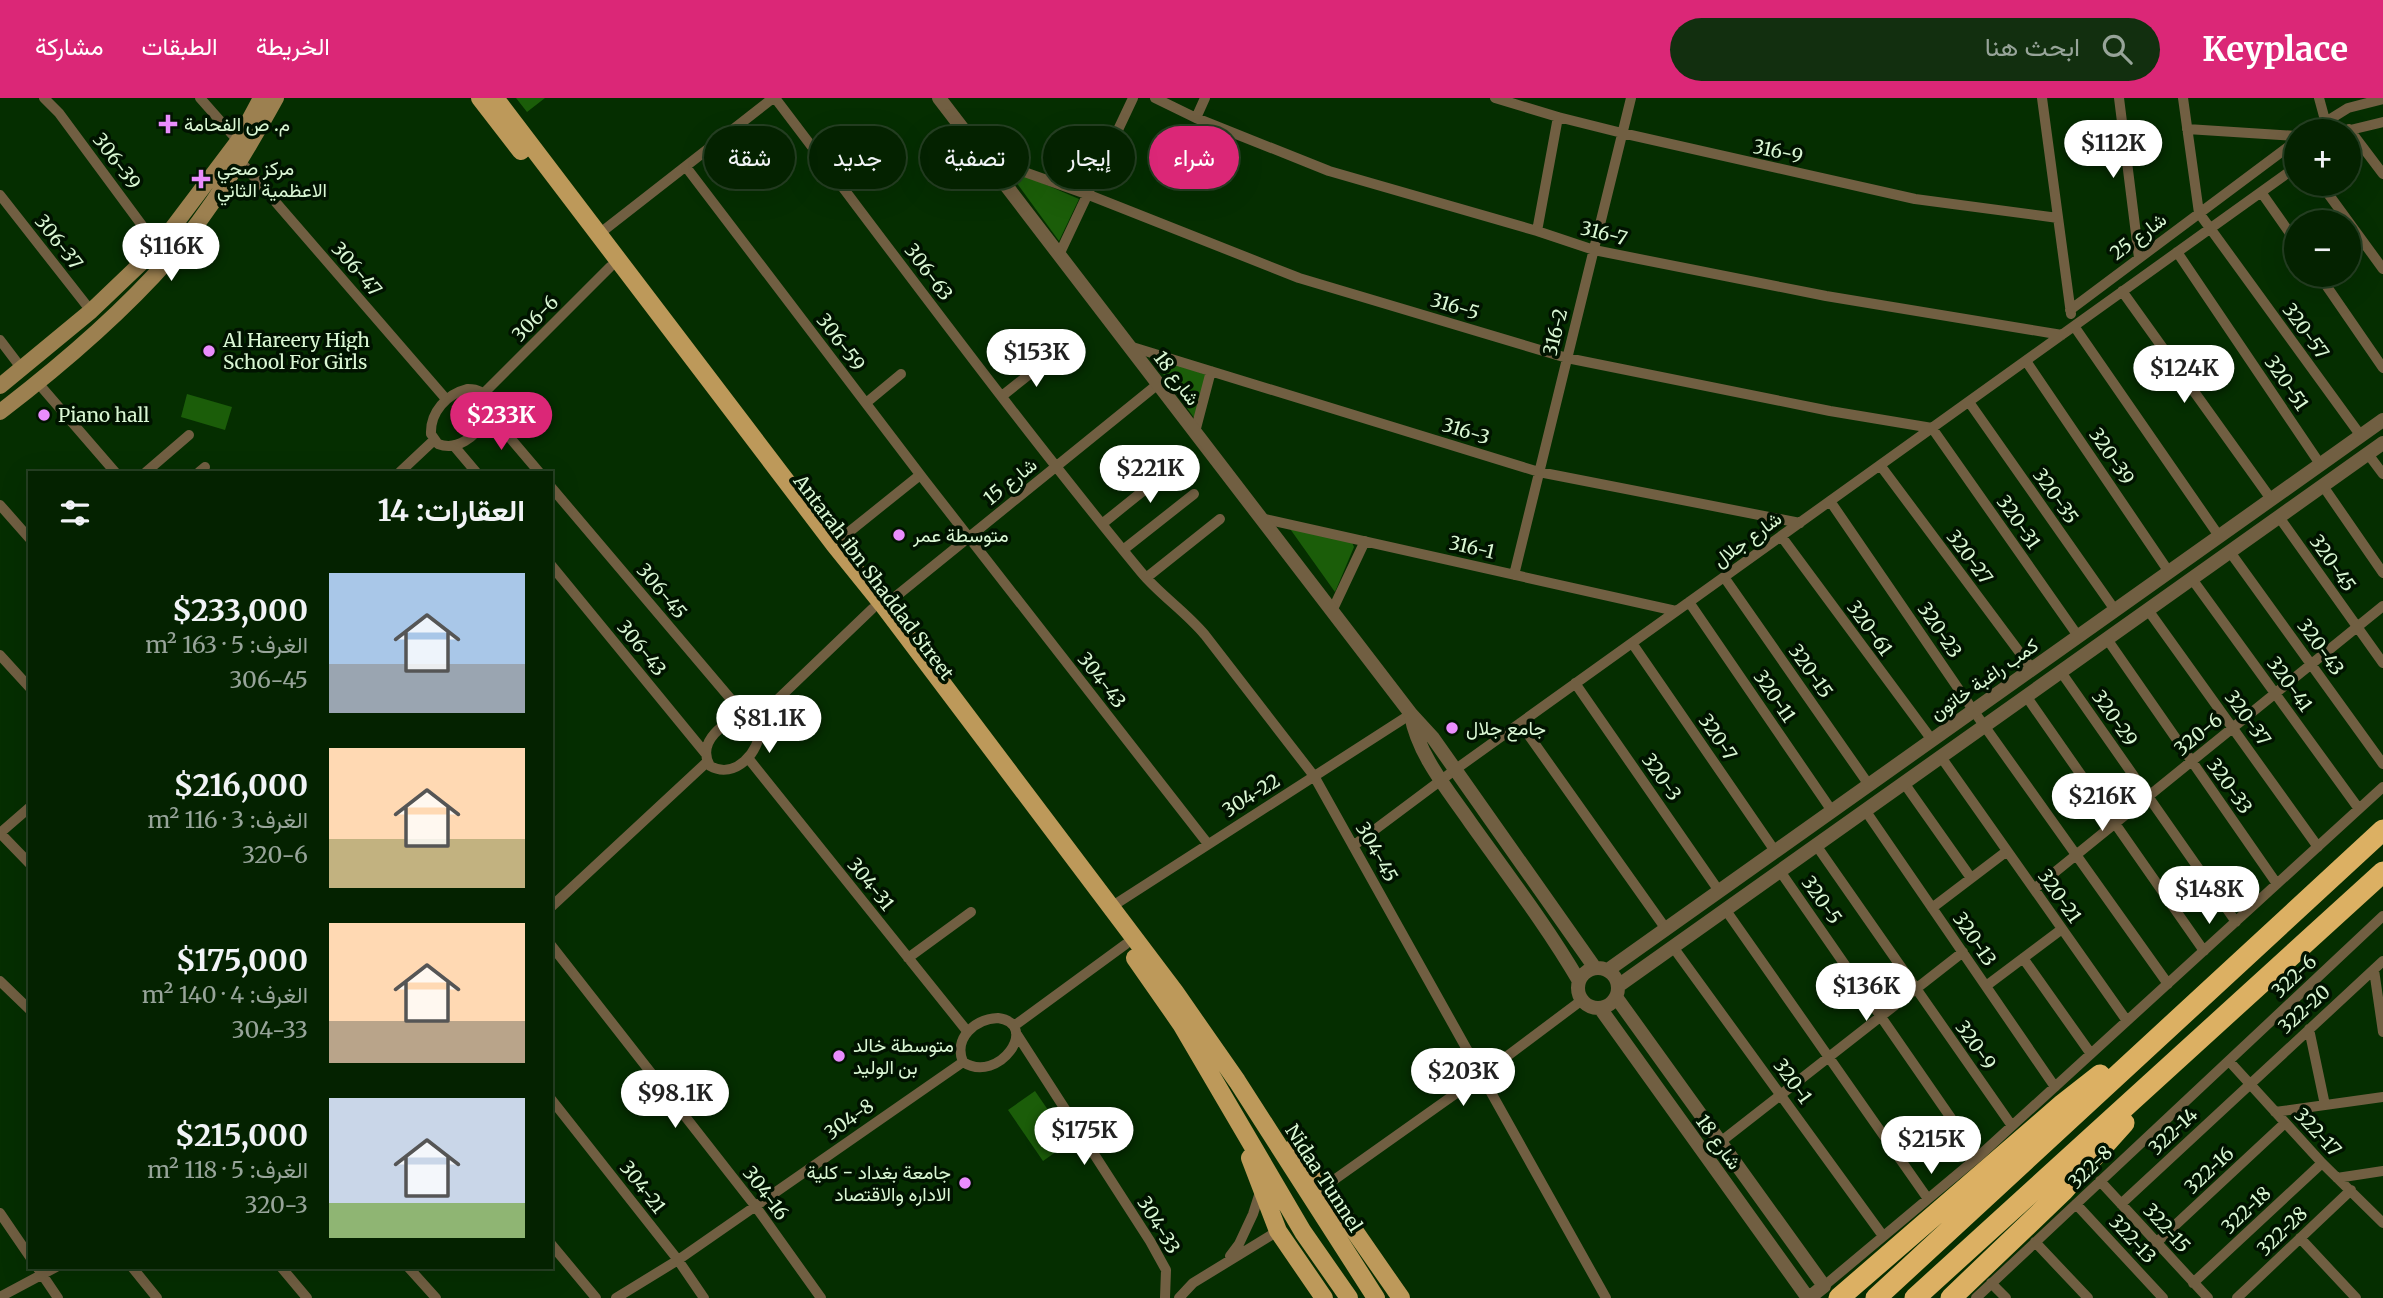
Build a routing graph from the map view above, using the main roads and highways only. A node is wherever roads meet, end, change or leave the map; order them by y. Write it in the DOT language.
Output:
graph roads {
  1 [pos="261,98"];
  2 [pos="276,98"];
  3 [pos="480,98"];
  4 [pos="495,98"];
  5 [pos="0,386"];
  6 [pos="0,412"];
  7 [pos="878,607"];
  8 [pos="2383,830"];
  9 [pos="2383,872"];
  10 [pos="2197,1002"];
  11 [pos="2209,1032"];
  12 [pos="1229,1086"];
  13 [pos="1831,1292"];
  14 [pos="1324,1298"];
  15 [pos="1349,1298"];
  16 [pos="1376,1298"];
  17 [pos="1401,1298"];
  18 [pos="1876,1298"];
  19 [pos="1915,1298"];
  20 [pos="1951,1298"];
  1 -- 5 [label="main road"];
  2 -- 6 [label="main road"];
  3 -- 7 [label="main road, Antarah ibn Shaddad Street"];
  4 -- 7 [label="main road, Antarah ibn Shaddad Street"];
  7 -- 12 [label="main road, Antarah ibn Shaddad Street"];
  7 -- 12 [label="main road, Antarah ibn Shaddad Street"];
  8 -- 10 [label="highway"];
  9 -- 11 [label="highway"];
  10 -- 13 [label="highway"];
  10 -- 18 [label="highway"];
  11 -- 19 [label="highway"];
  11 -- 20 [label="highway"];
  12 -- 14 [label="main road"];
  12 -- 15 [label="main road"];
  12 -- 16 [label="main road, Nidaa Tunnel"];
  12 -- 17 [label="main road"];
}
